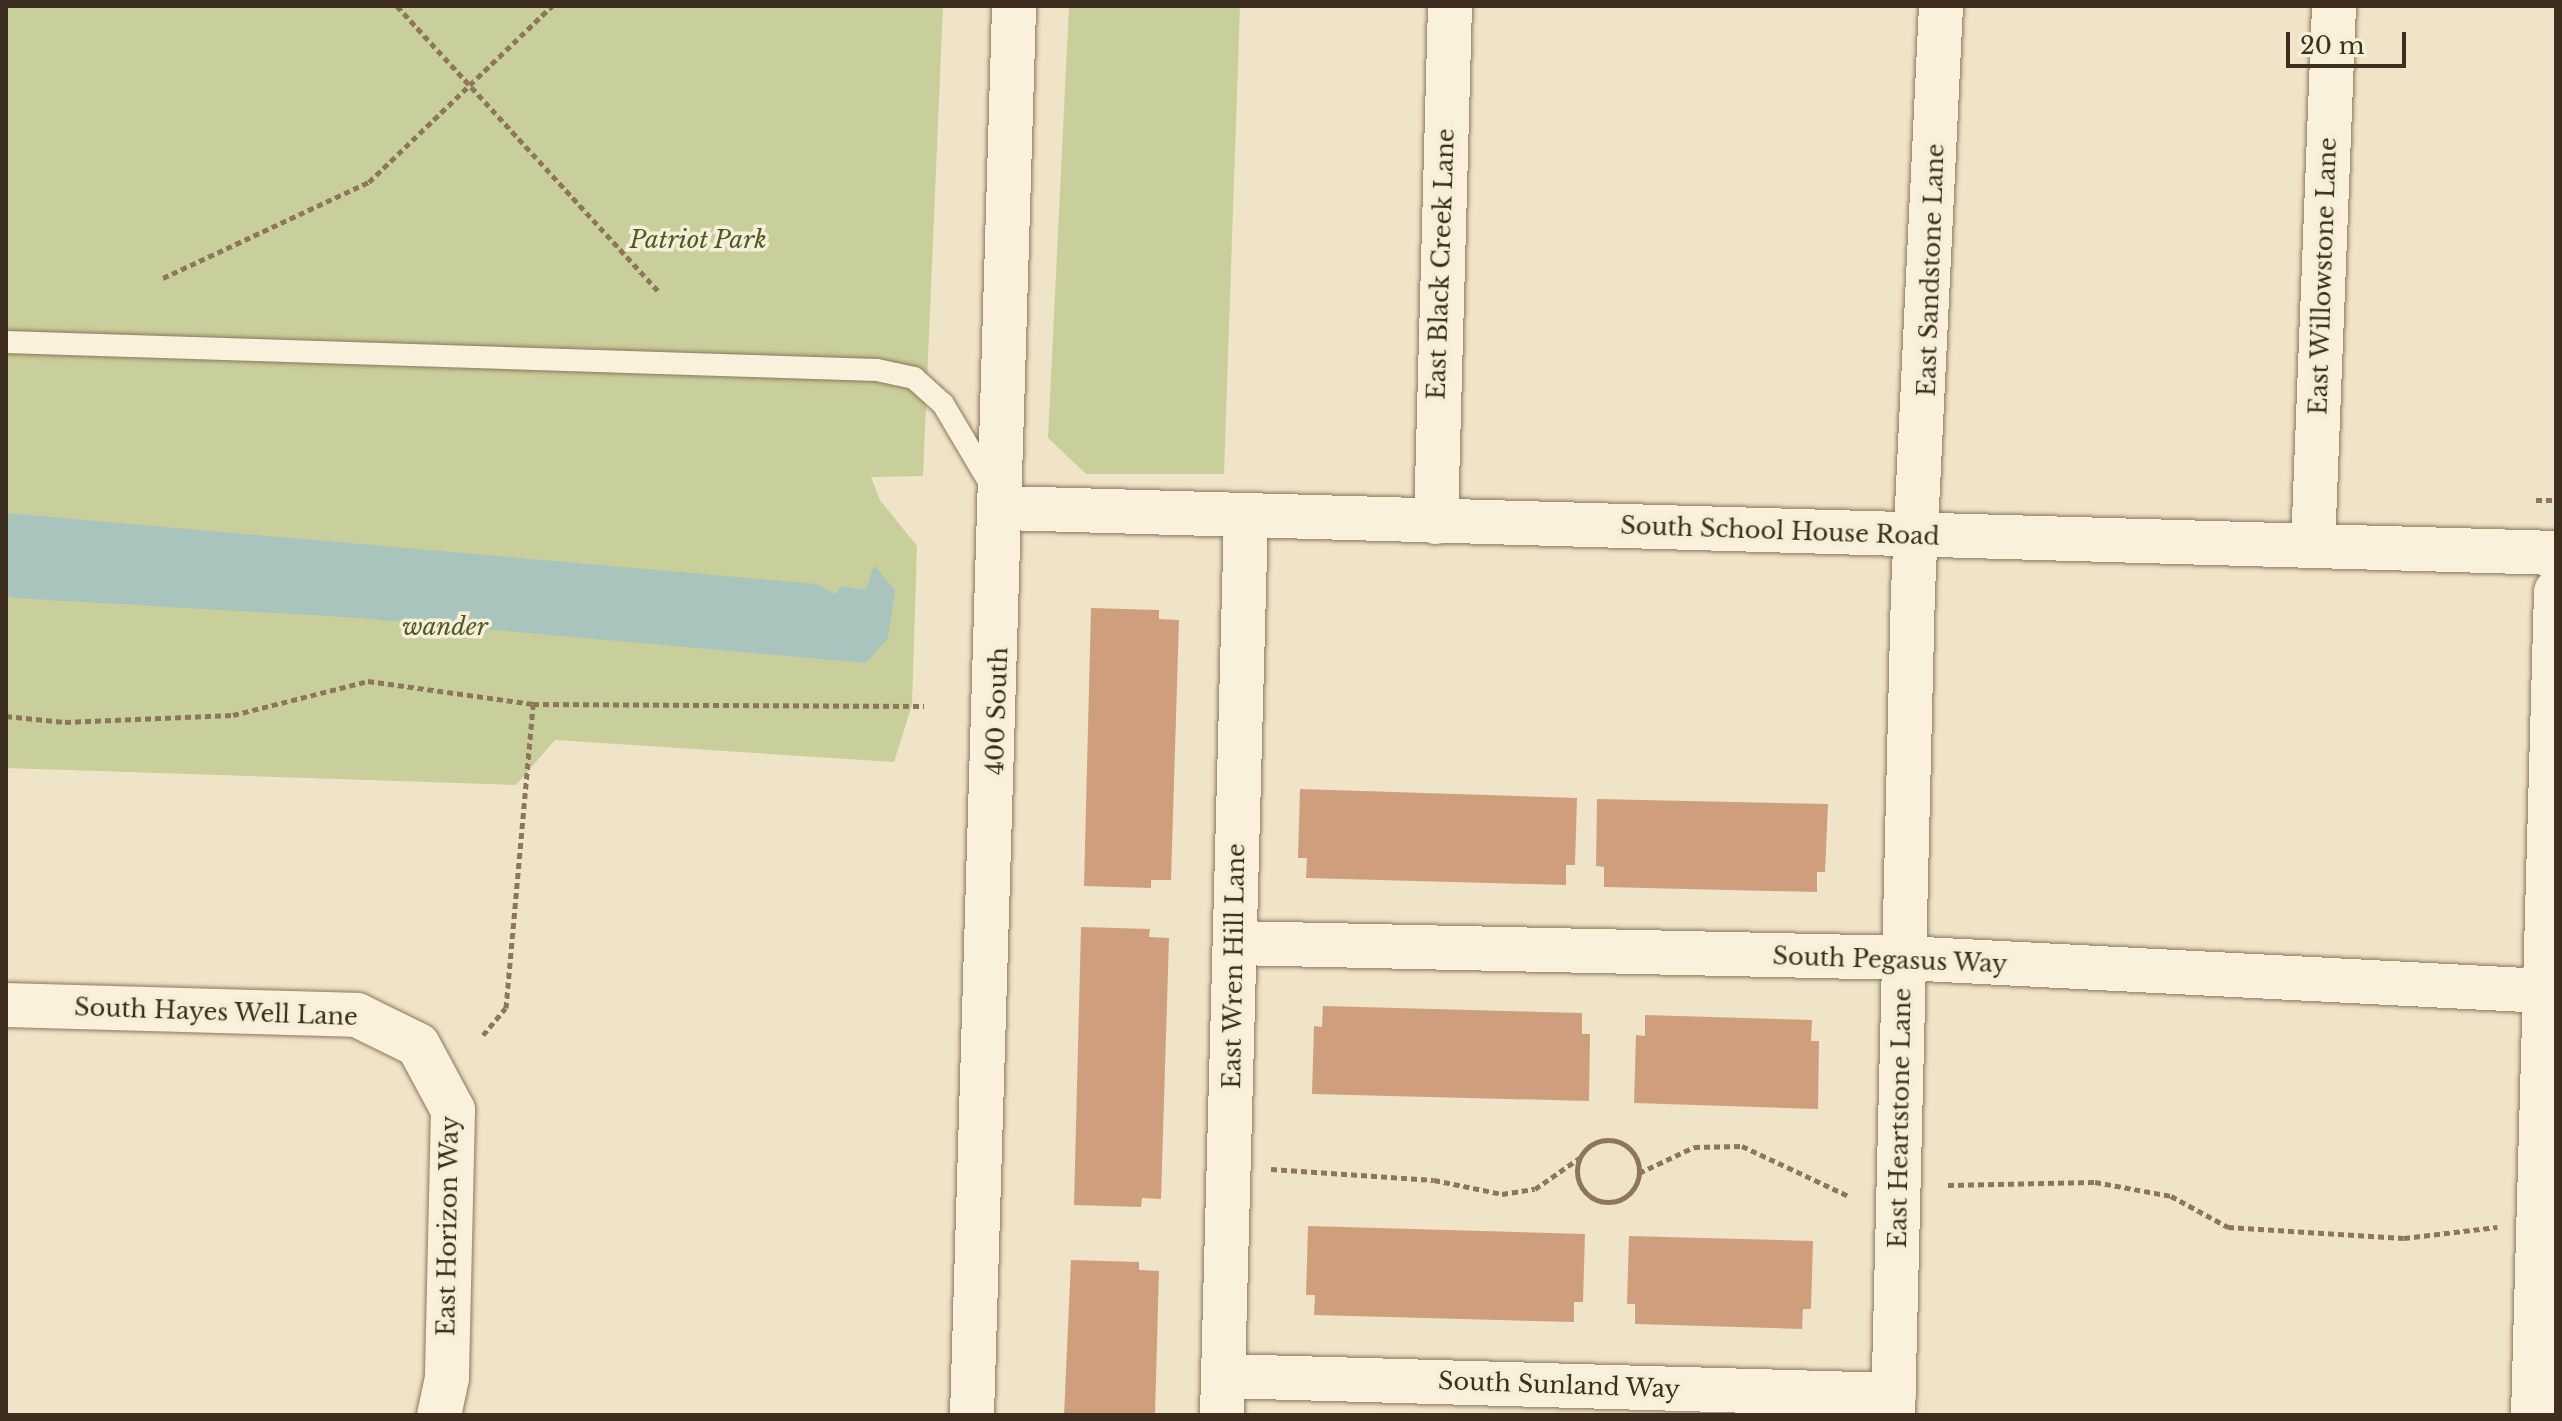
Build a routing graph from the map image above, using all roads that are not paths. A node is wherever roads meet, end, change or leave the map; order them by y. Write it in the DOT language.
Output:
graph roads {
  1 [pos="1014,6"];
  2 [pos="1450,6"];
  3 [pos="1941,6"];
  4 [pos="2334,6"];
  5 [pos="6,342"];
  6 [pos="1004,508"];
  7 [pos="1246,517"];
  8 [pos="1436,522"];
  9 [pos="1919,534"];
  10 [pos="2313,546"];
  11 [pos="2556,553"];
  12 [pos="2556,591"];
  13 [pos="1235,943"];
  14 [pos="1904,958"];
  15 [pos="2544,991"];
  16 [pos="6,1005"];
  17 [pos="418,1045"];
  18 [pos="1222,1395"];
  19 [pos="1893,1405"];
  20 [pos="439,1415"];
  21 [pos="972,1415"];
  22 [pos="2533,1415"];
  1 -- 6 [label="street, 400 South"];
  2 -- 8 [label="street, East Black Creek Lane"];
  3 -- 9 [label="street, East Sandstone Lane"];
  4 -- 10 [label="street, East Willowstone Lane"];
  5 -- 6 [label="lane"];
  6 -- 7 [label="street, South School House Road"];
  6 -- 21 [label="street, 400 South"];
  7 -- 8 [label="street, South School House Road"];
  7 -- 13 [label="street, East Wren Hill Lane"];
  8 -- 9 [label="street, South School House Road"];
  9 -- 10 [label="street, South School House Road"];
  9 -- 14 [label="street, East Heartstone Lane"];
  10 -- 11 [label="street, South School House Road"];
  12 -- 15 [label="street"];
  13 -- 14 [label="street, South Pegasus Way"];
  13 -- 18 [label="street, East Wren Hill Lane"];
  14 -- 15 [label="street, South Pegasus Way"];
  14 -- 19 [label="street, East Heartstone Lane"];
  15 -- 22 [label="street"];
  16 -- 17 [label="street, South Hayes Well Lane"];
  17 -- 20 [label="street, East Horizon Way"];
  18 -- 19 [label="street, South Sunland Way"];
}
